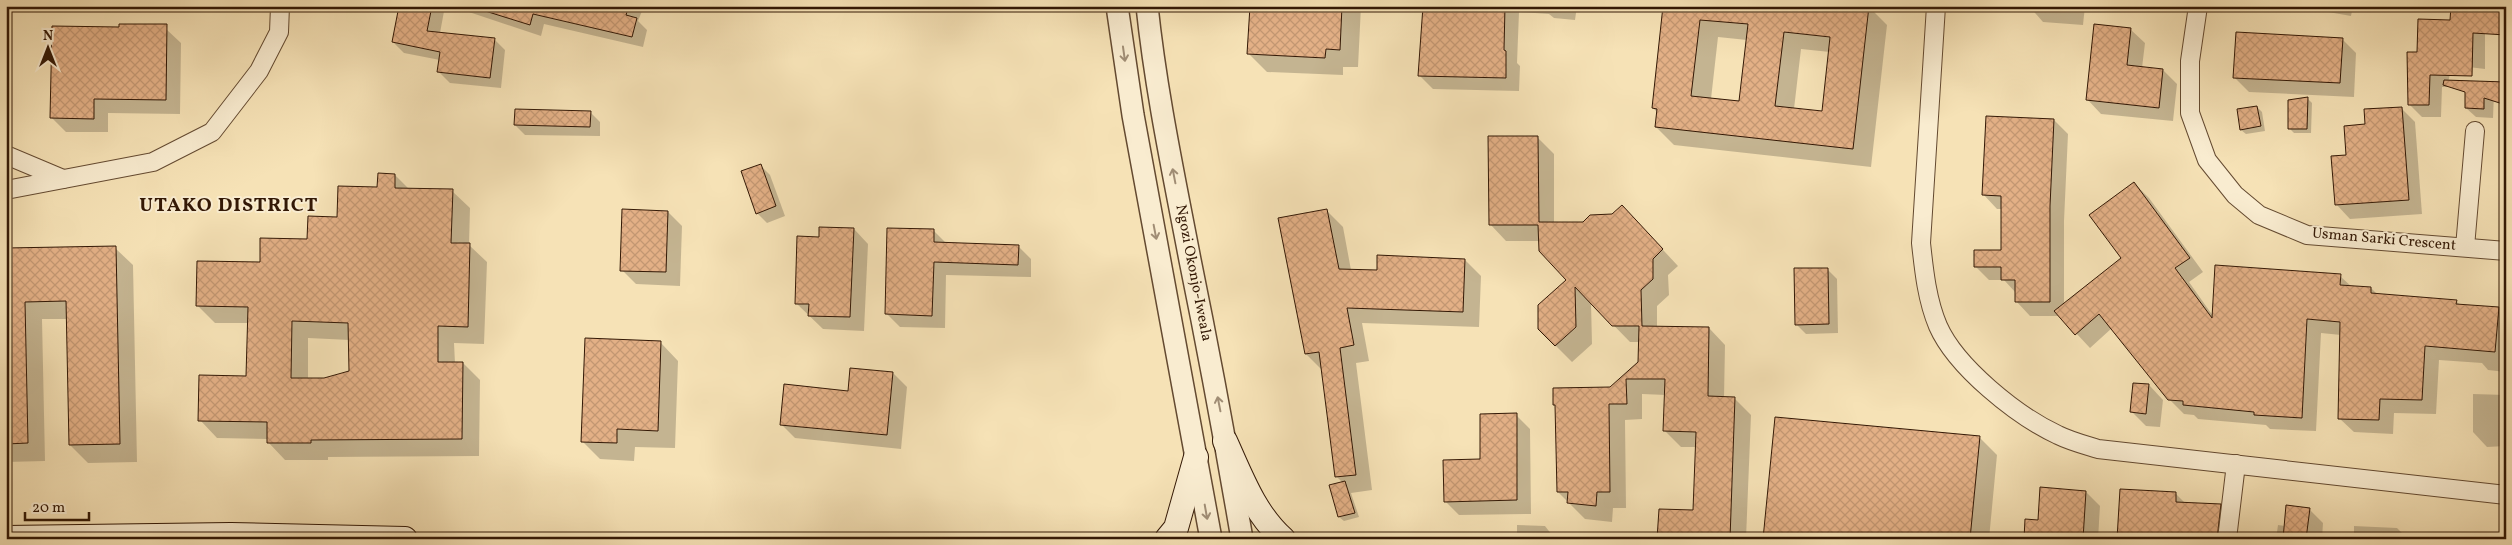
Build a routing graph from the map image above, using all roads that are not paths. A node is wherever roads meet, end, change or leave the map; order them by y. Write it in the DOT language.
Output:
graph roads {
  1 [pos="280,6"];
  2 [pos="1117,6"];
  3 [pos="1147,6"];
  4 [pos="2198,6"];
  5 [pos="1935,7"];
  6 [pos="2475,131"];
  7 [pos="6,155"];
  8 [pos="63,179"];
  9 [pos="6,190"];
  10 [pos="2465,247"];
  11 [pos="2506,251"];
  12 [pos="1225,441"];
  13 [pos="1196,458"];
  14 [pos="2236,464"];
  15 [pos="2506,495"];
  16 [pos="6,538"];
  17 [pos="405,539"];
  18 [pos="1168,539"];
  19 [pos="1211,539"];
  20 [pos="1242,539"];
  21 [pos="1283,539"];
  22 [pos="2227,539"];
  1 -- 8 [label="street"];
  2 -- 13 [label="street, Ngozi Okonjo-Iweala, one-way"];
  12 -- 3 [label="street, Ngozi Okonjo-Iweala, one-way"];
  4 -- 10 [label="street, Usman Sarki Crescent"];
  5 -- 14 [label="street"];
  6 -- 10 [label="street"];
  7 -- 8 [label="street"];
  8 -- 9 [label="street"];
  10 -- 11 [label="street, Usman Sarki Crescent"];
  12 -- 20 [label="street, Ngozi Okonjo-Iweala"];
  12 -- 21 [label="main road"];
  13 -- 18 [label="main road"];
  13 -- 19 [label="street, Ngozi Okonjo-Iweala, one-way"];
  14 -- 15 [label="street"];
  14 -- 22 [label="street"];
  16 -- 17 [label="main road"];
}
